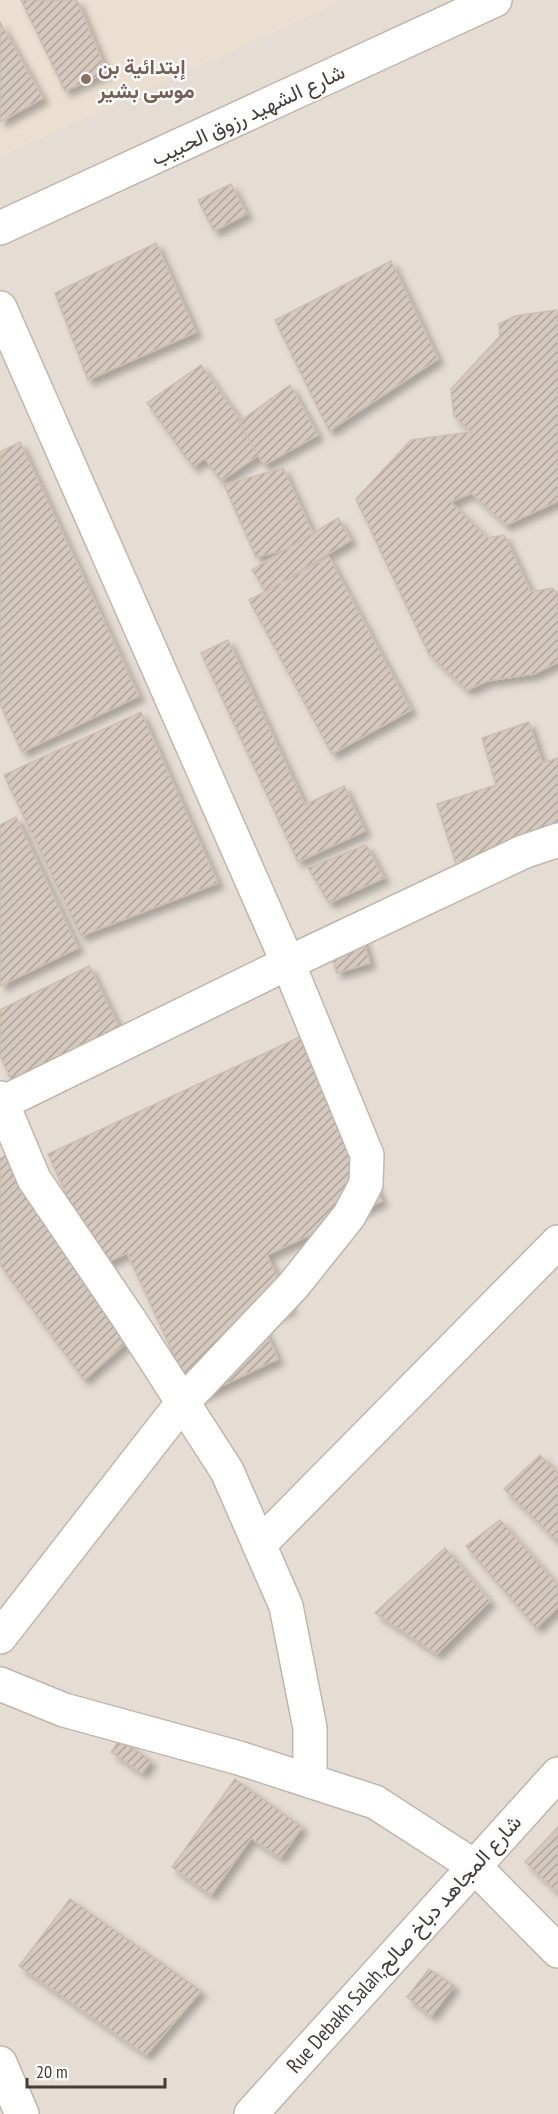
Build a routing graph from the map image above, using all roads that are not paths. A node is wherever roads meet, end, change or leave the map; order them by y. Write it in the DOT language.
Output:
graph roads {
  1 [pos="495,0"];
  2 [pos="0,228"];
  3 [pos="0,308"];
  4 [pos="558,840"];
  5 [pos="288,963"];
  6 [pos="1,1101"];
  7 [pos="558,1242"];
  8 [pos="183,1402"];
  9 [pos="259,1545"];
  10 [pos="0,1637"];
  11 [pos="0,1684"];
  12 [pos="558,1774"];
  13 [pos="310,1781"];
  14 [pos="474,1866"];
  15 [pos="558,1951"];
  16 [pos="0,2063"];
  17 [pos="22,2114"];
  18 [pos="251,2114"];
  1 -- 2 [label="street, شارع الشهيد رزوق الحبيب"];
  3 -- 5 [label="street"];
  4 -- 5 [label="street"];
  5 -- 6 [label="street"];
  5 -- 8 [label="street"];
  6 -- 8 [label="street"];
  7 -- 9 [label="street"];
  8 -- 9 [label="street"];
  8 -- 10 [label="street"];
  9 -- 13 [label="street"];
  11 -- 13 [label="street"];
  12 -- 14 [label="street, Rue Debakh Salah,شارع المجاهد دباخ صالح"];
  13 -- 14 [label="street"];
  14 -- 15 [label="street"];
  14 -- 18 [label="street, Rue Debakh Salah,شارع المجاهد دباخ صالح"];
  16 -- 17 [label="street"];
}
